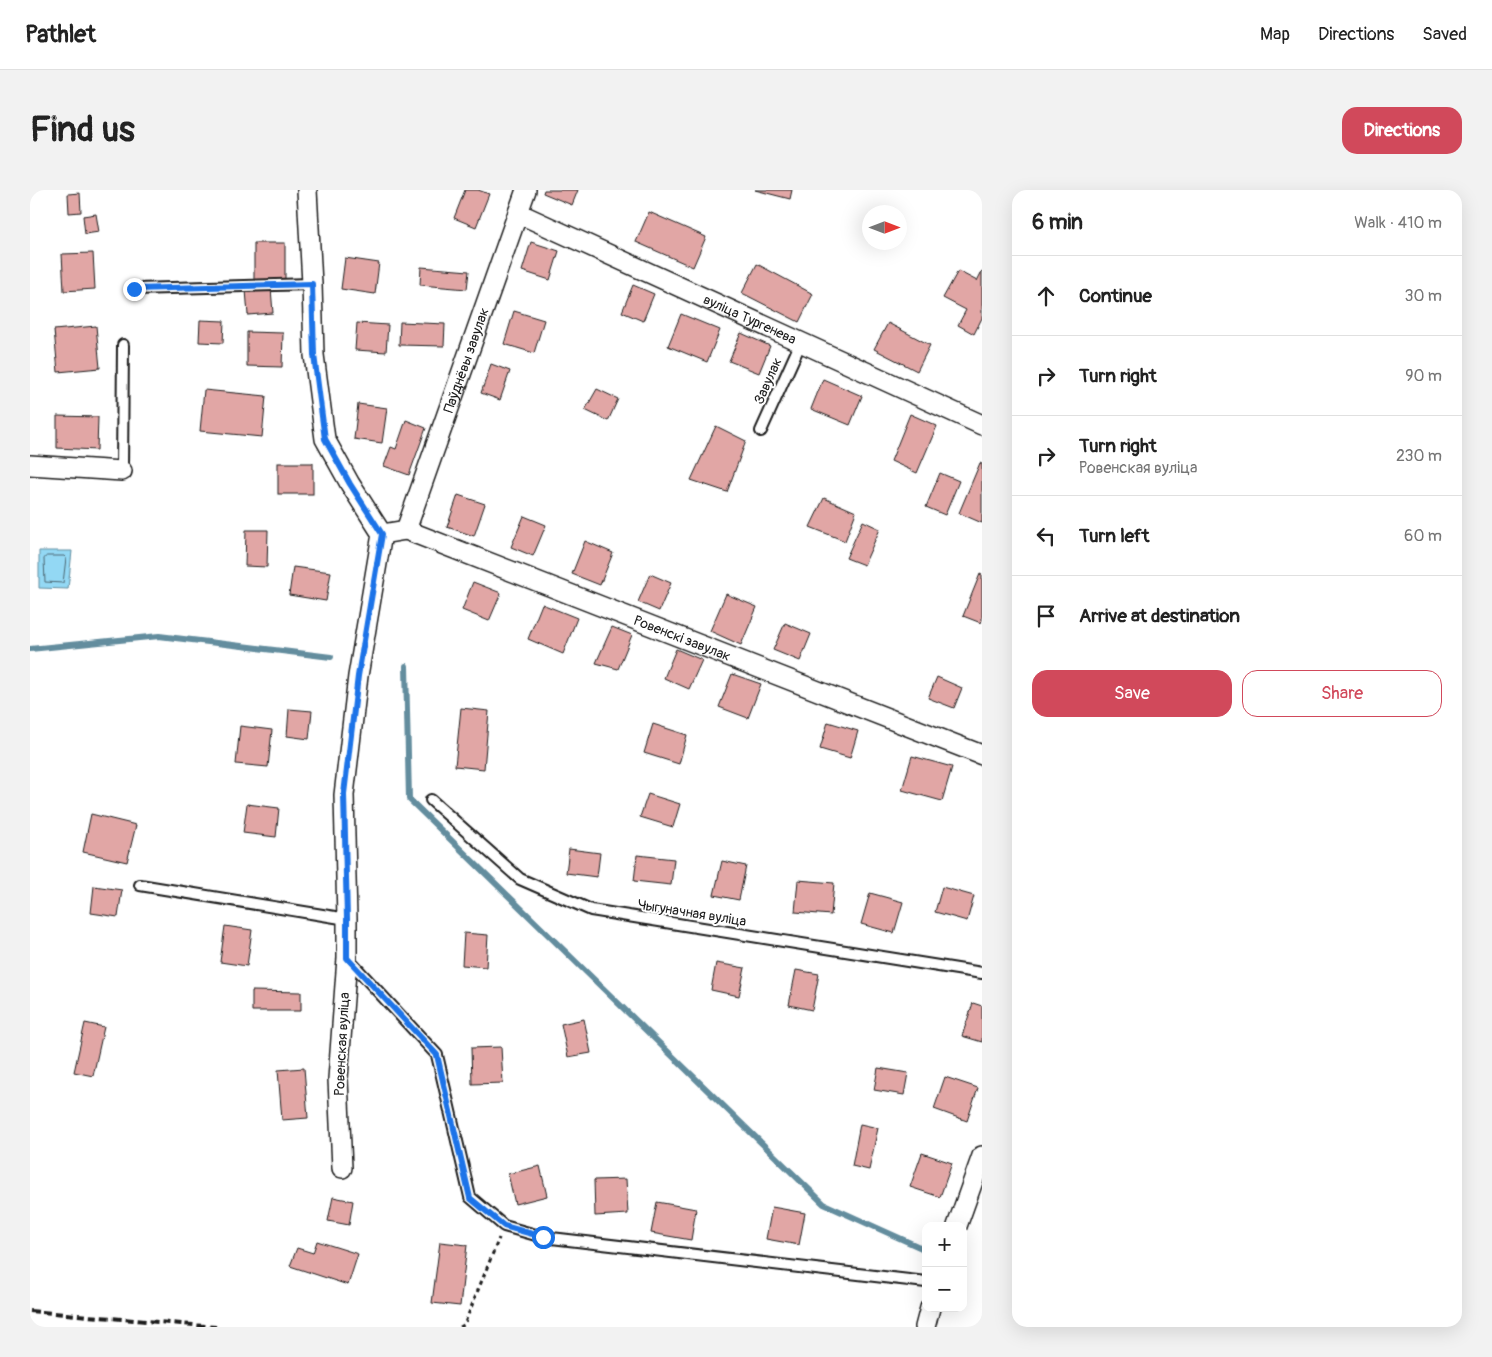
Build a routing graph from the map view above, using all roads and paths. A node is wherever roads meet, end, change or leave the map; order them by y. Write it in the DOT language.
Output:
graph roads {
  1 [pos="307,190"];
  2 [pos="526,190"];
  3 [pos="518,213"];
  4 [pos="312,284"];
  5 [pos="134,289"];
  6 [pos="801,342"];
  7 [pos="123,345"];
  8 [pos="982,425"];
  9 [pos="761,431"];
  10 [pos="30,465"];
  11 [pos="122,471"];
  12 [pos="406,530"];
  13 [pos="382,534"];
  14 [pos="982,755"];
  15 [pos="431,800"];
  16 [pos="140,886"];
  17 [pos="347,919"];
  18 [pos="347,958"];
  19 [pos="982,973"];
  20 [pos="982,1156"];
  21 [pos="342,1168"];
  22 [pos="958,1222"];
  23 [pos="504,1226"];
  24 [pos="922,1282"];
  25 [pos="929,1312"];
  26 [pos="460,1327"];
  27 [pos="925,1327"];
  1 -- 4 [label="street"];
  2 -- 3 [label="street, Паўднёвы завулак"];
  3 -- 6 [label="street, вуліца Тургенева"];
  3 -- 12 [label="street, Паўднёвы завулак"];
  4 -- 5 [label="lane"];
  4 -- 13 [label="street"];
  6 -- 8 [label="street, вуліца Тургенева"];
  6 -- 9 [label="lane, Завулак"];
  7 -- 11 [label="lane"];
  10 -- 11 [label="street"];
  12 -- 13 [label="street"];
  12 -- 14 [label="street, Ровенскі завулак"];
  13 -- 17 [label="street, Ровенская вуліца"];
  15 -- 19 [label="lane, Чыгуначная вуліца"];
  16 -- 17 [label="lane"];
  17 -- 18 [label="street, Ровенская вуліца"];
  18 -- 21 [label="street, Ровенская вуліца"];
  18 -- 23 [label="lane"];
  20 -- 22 [label="street"];
  23 -- 24 [label="lane"];
  23 -- 26 [label="path"];
  25 -- 27 [label="street"];
}
